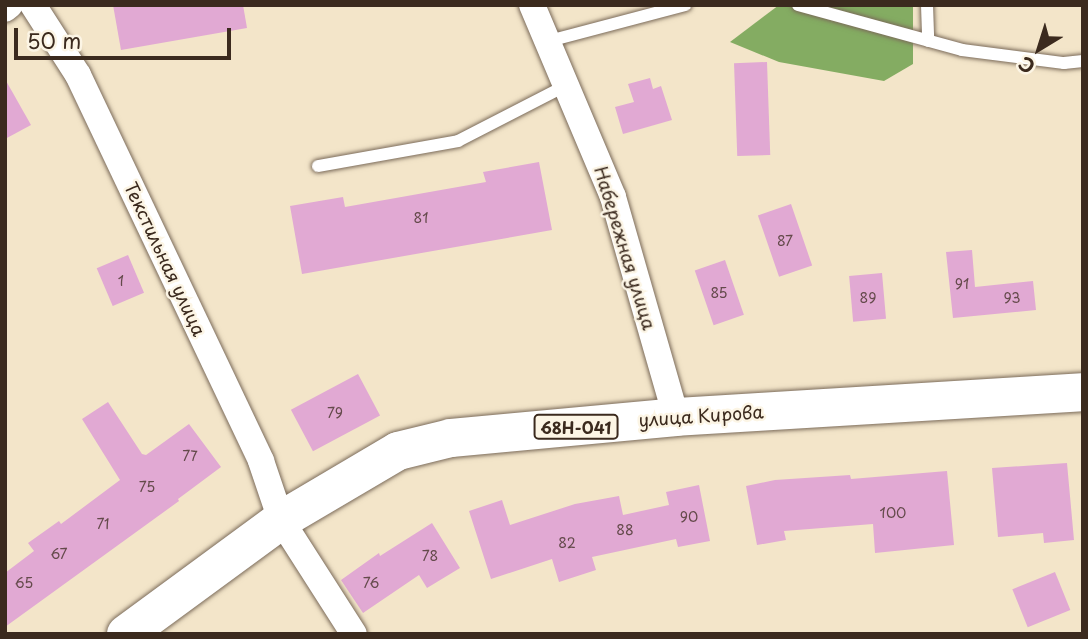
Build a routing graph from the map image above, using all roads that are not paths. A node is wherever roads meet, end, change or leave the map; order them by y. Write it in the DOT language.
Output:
graph roads {
  1 [pos="10,5"];
  2 [pos="33,5"];
  3 [pos="532,5"];
  4 [pos="685,5"];
  5 [pos="798,5"];
  6 [pos="926,5"];
  7 [pos="5,9"];
  8 [pos="549,41"];
  9 [pos="928,41"];
  10 [pos="1083,61"];
  11 [pos="567,85"];
  12 [pos="318,166"];
  13 [pos="1083,392"];
  14 [pos="676,417"];
  15 [pos="281,520"];
  16 [pos="126,634"];
  17 [pos="354,634"];
  1 -- 7 [label="street"];
  2 -- 15 [label="street, Текстильная улица"];
  3 -- 8 [label="street, Набережная улица"];
  4 -- 8 [label="lane"];
  5 -- 9 [label="lane"];
  6 -- 9 [label="lane"];
  8 -- 11 [label="street, Набережная улица"];
  9 -- 10 [label="lane"];
  11 -- 12 [label="lane"];
  11 -- 14 [label="street, Набережная улица"];
  13 -- 14 [label="main road, улица Кирова / 68Н-041"];
  14 -- 15 [label="main road, улица Кирова / 68Н-041"];
  15 -- 16 [label="main road, улица Кирова / 68Н-041"];
  15 -- 17 [label="street, Текстильная улица"];
}
